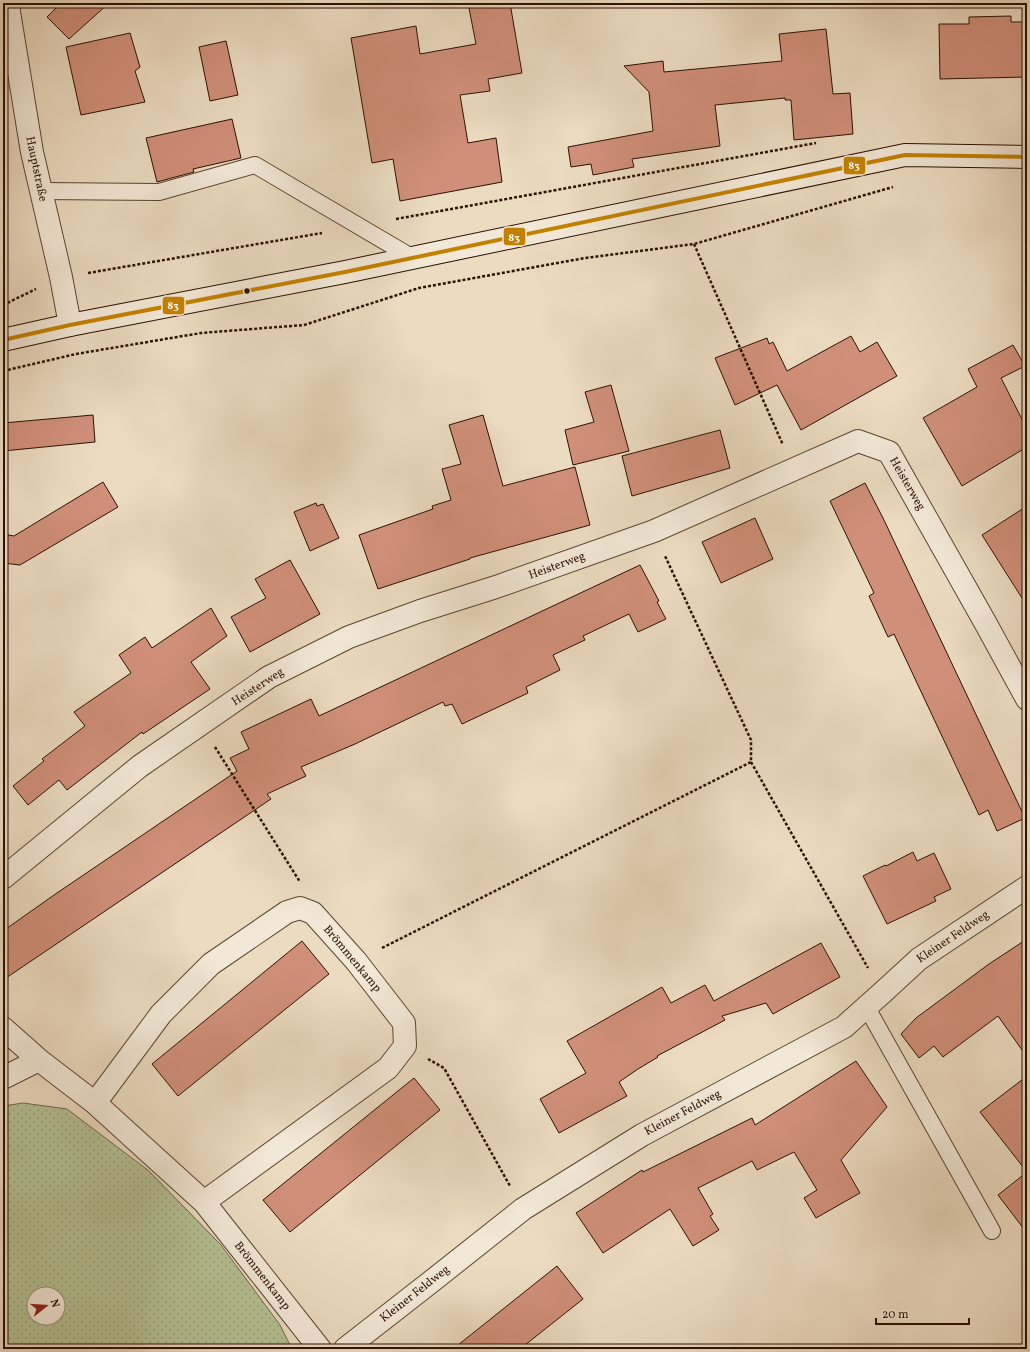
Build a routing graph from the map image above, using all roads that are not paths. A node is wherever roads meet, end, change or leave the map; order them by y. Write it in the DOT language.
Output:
graph roads {
  1 [pos="7,9"];
  2 [pos="1027,157"];
  3 [pos="40,191"];
  4 [pos="413,258"];
  5 [pos="70,326"];
  6 [pos="3,340"];
  7 [pos="1027,699"];
  8 [pos="3,878"];
  9 [pos="1027,887"];
  10 [pos="874,1000"];
  11 [pos="3,1028"];
  12 [pos="39,1060"];
  13 [pos="3,1078"];
  14 [pos="95,1103"];
  15 [pos="204,1202"];
  16 [pos="992,1231"];
  17 [pos="320,1349"];
  18 [pos="345,1349"];
  1 -- 3 [label="street, Hauptstraße"];
  2 -- 4 [label="street"];
  3 -- 4 [label="lane"];
  3 -- 5 [label="street, Hauptstraße"];
  4 -- 5 [label="street"];
  5 -- 6 [label="street"];
  7 -- 8 [label="street, Heisterweg"];
  9 -- 10 [label="street, Kleiner Feldweg"];
  10 -- 16 [label="lane"];
  10 -- 18 [label="street, Kleiner Feldweg"];
  11 -- 12 [label="street, Brömmenkamp"];
  12 -- 13 [label="street"];
  12 -- 14 [label="street, Brömmenkamp"];
  14 -- 15 [label="street, Brömmenkamp"];
  14 -- 15 [label="street, Brömmenkamp"];
  15 -- 17 [label="street, Brömmenkamp"];
}
